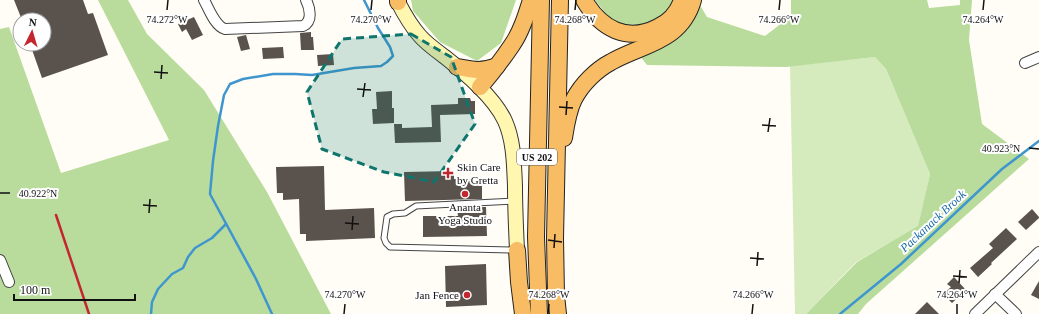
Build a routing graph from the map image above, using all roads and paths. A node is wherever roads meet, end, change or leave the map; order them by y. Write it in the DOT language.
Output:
graph roads {
  1 [pos="204,0"];
  2 [pos="306,0"];
  3 [pos="531,0"];
  4 [pos="541,0"];
  5 [pos="560,0"];
  6 [pos="584,0"];
  7 [pos="682,0"];
  8 [pos="693,0"];
  9 [pos="398,1"];
  10 [pos="1039,57"];
  11 [pos="1025,63"];
  12 [pos="497,66"];
  13 [pos="457,67"];
  14 [pos="480,87"];
  15 [pos="556,178"];
  16 [pos="515,201"];
  17 [pos="518,250"];
  18 [pos="1039,252"];
  19 [pos="0,260"];
  20 [pos="9,282"];
  21 [pos="995,294"];
  22 [pos="523,314"];
  23 [pos="539,314"];
  24 [pos="558,314"];
  25 [pos="975,314"];
  26 [pos="1016,314"];
  1 -- 2 [label="street"];
  3 -- 12 [label="highway"];
  4 -- 23 [label="highway, US 202"];
  5 -- 15 [label="highway, US 202"];
  6 -- 7 [label="highway"];
  8 -- 15 [label="highway"];
  9 -- 13 [label="main road"];
  10 -- 11 [label="street"];
  12 -- 13 [label="highway"];
  12 -- 14 [label="highway"];
  13 -- 14 [label="main road"];
  14 -- 16 [label="main road"];
  15 -- 24 [label="highway, US 202"];
  16 -- 17 [label="main road"];
  16 -- 17 [label="lane"];
  17 -- 22 [label="highway"];
  18 -- 21 [label="street"];
  19 -- 20 [label="street"];
  21 -- 25 [label="street"];
  21 -- 26 [label="street"];
}
